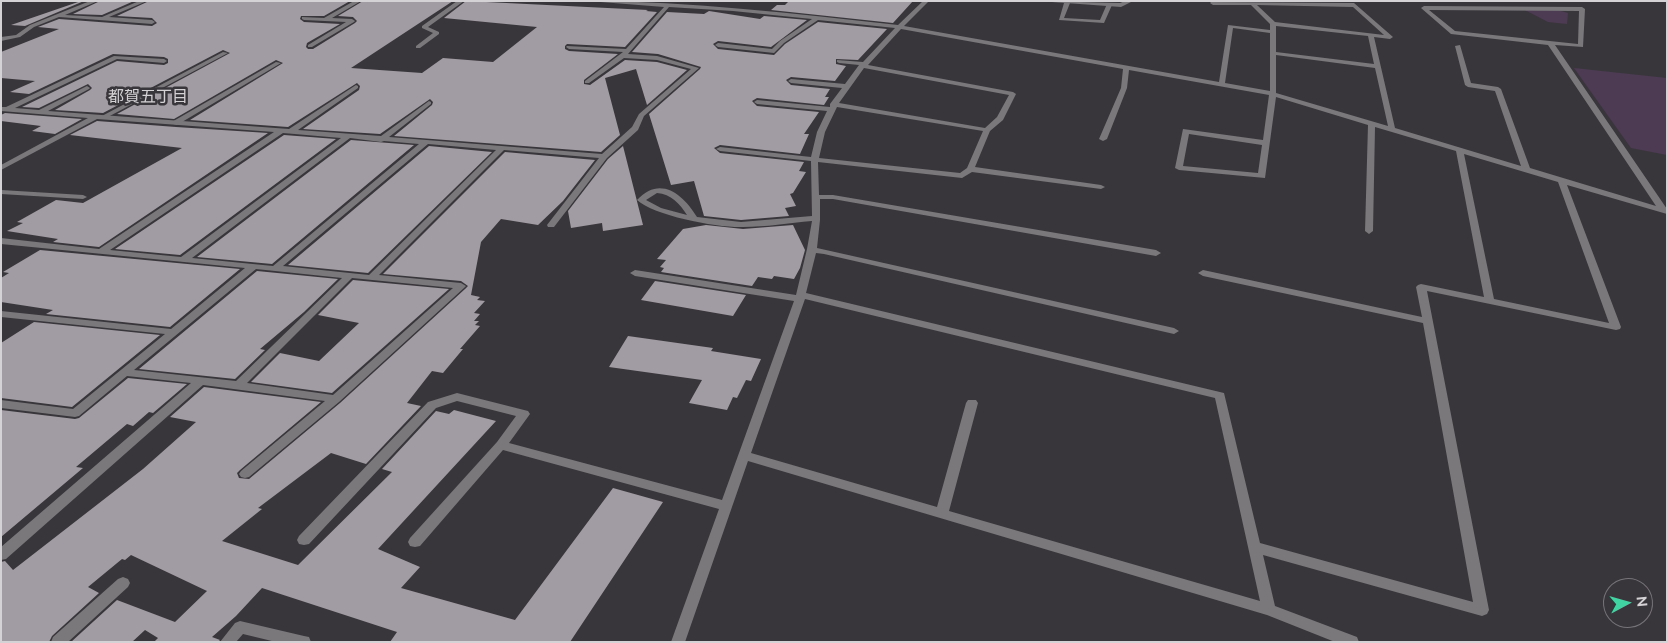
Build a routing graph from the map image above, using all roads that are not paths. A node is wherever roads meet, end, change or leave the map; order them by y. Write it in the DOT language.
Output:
graph roads {
  1 [pos="95,1"];
  2 [pos="144,1"];
  3 [pos="358,1"];
  4 [pos="461,1"];
  5 [pos="591,1"];
  6 [pos="926,1"];
  7 [pos="1041,1"];
  8 [pos="1130,1"];
  9 [pos="1067,2"];
  10 [pos="1213,3"];
  11 [pos="668,5"];
  12 [pos="1109,5"];
  13 [pos="1254,5"];
  14 [pos="57,16"];
  15 [pos="304,18"];
  16 [pos="818,18"];
  17 [pos="102,19"];
  18 [pos="326,20"];
  19 [pos="152,22"];
  20 [pos="1273,24"];
  21 [pos="900,27"];
  22 [pos="1273,32"];
  23 [pos="1371,35"];
  24 [pos="3,40"];
  25 [pos="1550,43"];
  26 [pos="718,45"];
  27 [pos="310,46"];
  28 [pos="1458,46"];
  29 [pos="418,47"];
  30 [pos="569,47"];
  31 [pos="225,53"];
  32 [pos="625,53"];
  33 [pos="1273,53"];
  34 [pos="164,58"];
  35 [pos="839,61"];
  36 [pos="278,63"];
  37 [pos="864,65"];
  38 [pos="1378,66"];
  39 [pos="1126,67"];
  40 [pos="791,81"];
  41 [pos="587,82"];
  42 [pos="1222,85"];
  43 [pos="846,86"];
  44 [pos="356,87"];
  45 [pos="87,88"];
  46 [pos="1273,94"];
  47 [pos="757,102"];
  48 [pos="429,103"];
  49 [pos="832,106"];
  50 [pos="8,109"];
  51 [pos="39,112"];
  52 [pos="96,116"];
  53 [pos="1,117"];
  54 [pos="104,117"];
  55 [pos="174,123"];
  56 [pos="1372,123"];
  57 [pos="1392,129"];
  58 [pos="987,130"];
  59 [pos="285,132"];
  60 [pos="347,137"];
  61 [pos="1103,139"];
  62 [pos="382,140"];
  63 [pos="426,142"];
  64 [pos="1266,143"];
  65 [pos="502,148"];
  66 [pos="720,149"];
  67 [pos="1459,149"];
  68 [pos="604,156"];
  69 [pos="815,158"];
  70 [pos="1,168"];
  71 [pos="970,169"];
  72 [pos="1526,170"];
  73 [pos="1561,180"];
  74 [pos="1100,187"];
  75 [pos="1,192"];
  76 [pos="83,197"];
  77 [pos="815,197"];
  78 [pos="1665,211"];
  79 [pos="816,218"];
  80 [pos="694,219"];
  81 [pos="552,225"];
  82 [pos="1369,231"];
  83 [pos="1,241"];
  84 [pos="812,250"];
  85 [pos="102,252"];
  86 [pos="1156,253"];
  87 [pos="183,260"];
  88 [pos="254,266"];
  89 [pos="276,268"];
  90 [pos="636,273"];
  91 [pos="1203,273"];
  92 [pos="350,275"];
  93 [pos="372,277"];
  94 [pos="800,297"];
  95 [pos="1490,301"];
  96 [pos="1,314"];
  97 [pos="1427,320"];
  98 [pos="1174,331"];
  99 [pos="173,332"];
  100 [pos="123,372"];
  101 [pos="199,382"];
  102 [pos="238,385"];
  103 [pos="336,399"];
  104 [pos="972,402"];
  105 [pos="1,404"];
  106 [pos="500,445"];
  107 [pos="743,455"];
  108 [pos="245,474"];
  109 [pos="725,506"];
  110 [pos="942,514"];
  111 [pos="304,540"];
  112 [pos="415,542"];
  113 [pos="1254,547"];
  114 [pos="1,555"];
  115 [pos="123,583"];
  116 [pos="1269,610"];
  117 [pos="58,642"];
  118 [pos="227,642"];
  119 [pos="304,642"];
  120 [pos="678,642"];
  121 [pos="1352,642"];
  1 -- 14 [label="street"];
  2 -- 17 [label="street"];
  3 -- 18 [label="street"];
  4 -- 29 [label="street"];
  5 -- 11 [label="street"];
  6 -- 21 [label="street"];
  7 -- 9 [label="street"];
  8 -- 12 [label="street"];
  9 -- 12 [label="street"];
  9 -- 12 [label="street"];
  10 -- 13 [label="street"];
  11 -- 16 [label="street"];
  11 -- 32 [label="street"];
  13 -- 20 [label="street"];
  13 -- 23 [label="street"];
  14 -- 17 [label="street"];
  14 -- 24 [label="street"];
  15 -- 18 [label="street"];
  16 -- 21 [label="street"];
  16 -- 26 [label="street"];
  17 -- 19 [label="street"];
  18 -- 27 [label="street"];
  20 -- 22 [label="street"];
  20 -- 23 [label="street"];
  21 -- 37 [label="street"];
  21 -- 39 [label="street"];
  22 -- 33 [label="street"];
  22 -- 42 [label="street"];
  23 -- 38 [label="street"];
  25 -- 25 [label="street"];
  25 -- 78 [label="street"];
  28 -- 72 [label="street"];
  30 -- 32 [label="street"];
  31 -- 54 [label="street"];
  32 -- 41 [label="street"];
  32 -- 68 [label="street"];
  33 -- 38 [label="street"];
  33 -- 46 [label="street"];
  34 -- 50 [label="street"];
  35 -- 37 [label="street"];
  36 -- 55 [label="street"];
  37 -- 43 [label="street"];
  37 -- 58 [label="street"];
  38 -- 57 [label="street"];
  39 -- 42 [label="street"];
  39 -- 61 [label="street"];
  40 -- 43 [label="street"];
  42 -- 46 [label="street"];
  43 -- 49 [label="street"];
  44 -- 59 [label="street"];
  45 -- 51 [label="street"];
  46 -- 56 [label="street"];
  46 -- 64 [label="street"];
  47 -- 49 [label="street"];
  48 -- 62 [label="street"];
  49 -- 58 [label="street"];
  49 -- 69 [label="street"];
  50 -- 51 [label="street"];
  50 -- 53 [label="street"];
  51 -- 52 [label="street"];
  52 -- 54 [label="street"];
  52 -- 70 [label="street"];
  54 -- 55 [label="street"];
  55 -- 59 [label="street"];
  56 -- 57 [label="street"];
  56 -- 82 [label="street"];
  57 -- 67 [label="street"];
  58 -- 71 [label="street"];
  59 -- 60 [label="street"];
  59 -- 85 [label="street"];
  60 -- 62 [label="street"];
  60 -- 87 [label="street"];
  62 -- 63 [label="street"];
  63 -- 65 [label="street"];
  63 -- 89 [label="street"];
  64 -- 64 [label="street"];
  65 -- 68 [label="street"];
  65 -- 93 [label="street"];
  66 -- 69 [label="street"];
  67 -- 72 [label="street"];
  67 -- 95 [label="street"];
  68 -- 81 [label="street"];
  69 -- 71 [label="street"];
  69 -- 77 [label="street"];
  71 -- 74 [label="street"];
  72 -- 73 [label="street"];
  73 -- 78 [label="street"];
  73 -- 95 [label="street"];
  75 -- 76 [label="street"];
  77 -- 79 [label="street"];
  77 -- 86 [label="street"];
  79 -- 80 [label="street"];
  79 -- 84 [label="street"];
  80 -- 80 [label="street"];
  83 -- 85 [label="street"];
  84 -- 94 [label="street"];
  84 -- 98 [label="street"];
  85 -- 87 [label="street"];
  87 -- 88 [label="street"];
  88 -- 89 [label="street"];
  88 -- 99 [label="street"];
  89 -- 92 [label="street"];
  90 -- 94 [label="street"];
  91 -- 97 [label="street"];
  92 -- 93 [label="street"];
  92 -- 102 [label="street"];
  93 -- 103 [label="street"];
  94 -- 107 [label="street"];
  94 -- 113 [label="street"];
  95 -- 97 [label="street"];
  96 -- 99 [label="street"];
  97 -- 113 [label="street"];
  99 -- 100 [label="street"];
  100 -- 101 [label="street"];
  100 -- 105 [label="street"];
  101 -- 102 [label="street"];
  101 -- 114 [label="street"];
  102 -- 103 [label="street"];
  103 -- 108 [label="street"];
  104 -- 110 [label="street"];
  106 -- 109 [label="street"];
  106 -- 111 [label="street"];
  106 -- 112 [label="street"];
  107 -- 109 [label="street"];
  107 -- 110 [label="street"];
  109 -- 120 [label="street"];
  110 -- 116 [label="street"];
  113 -- 116 [label="street"];
  115 -- 117 [label="street"];
  116 -- 121 [label="street"];
  118 -- 119 [label="street"];
}
